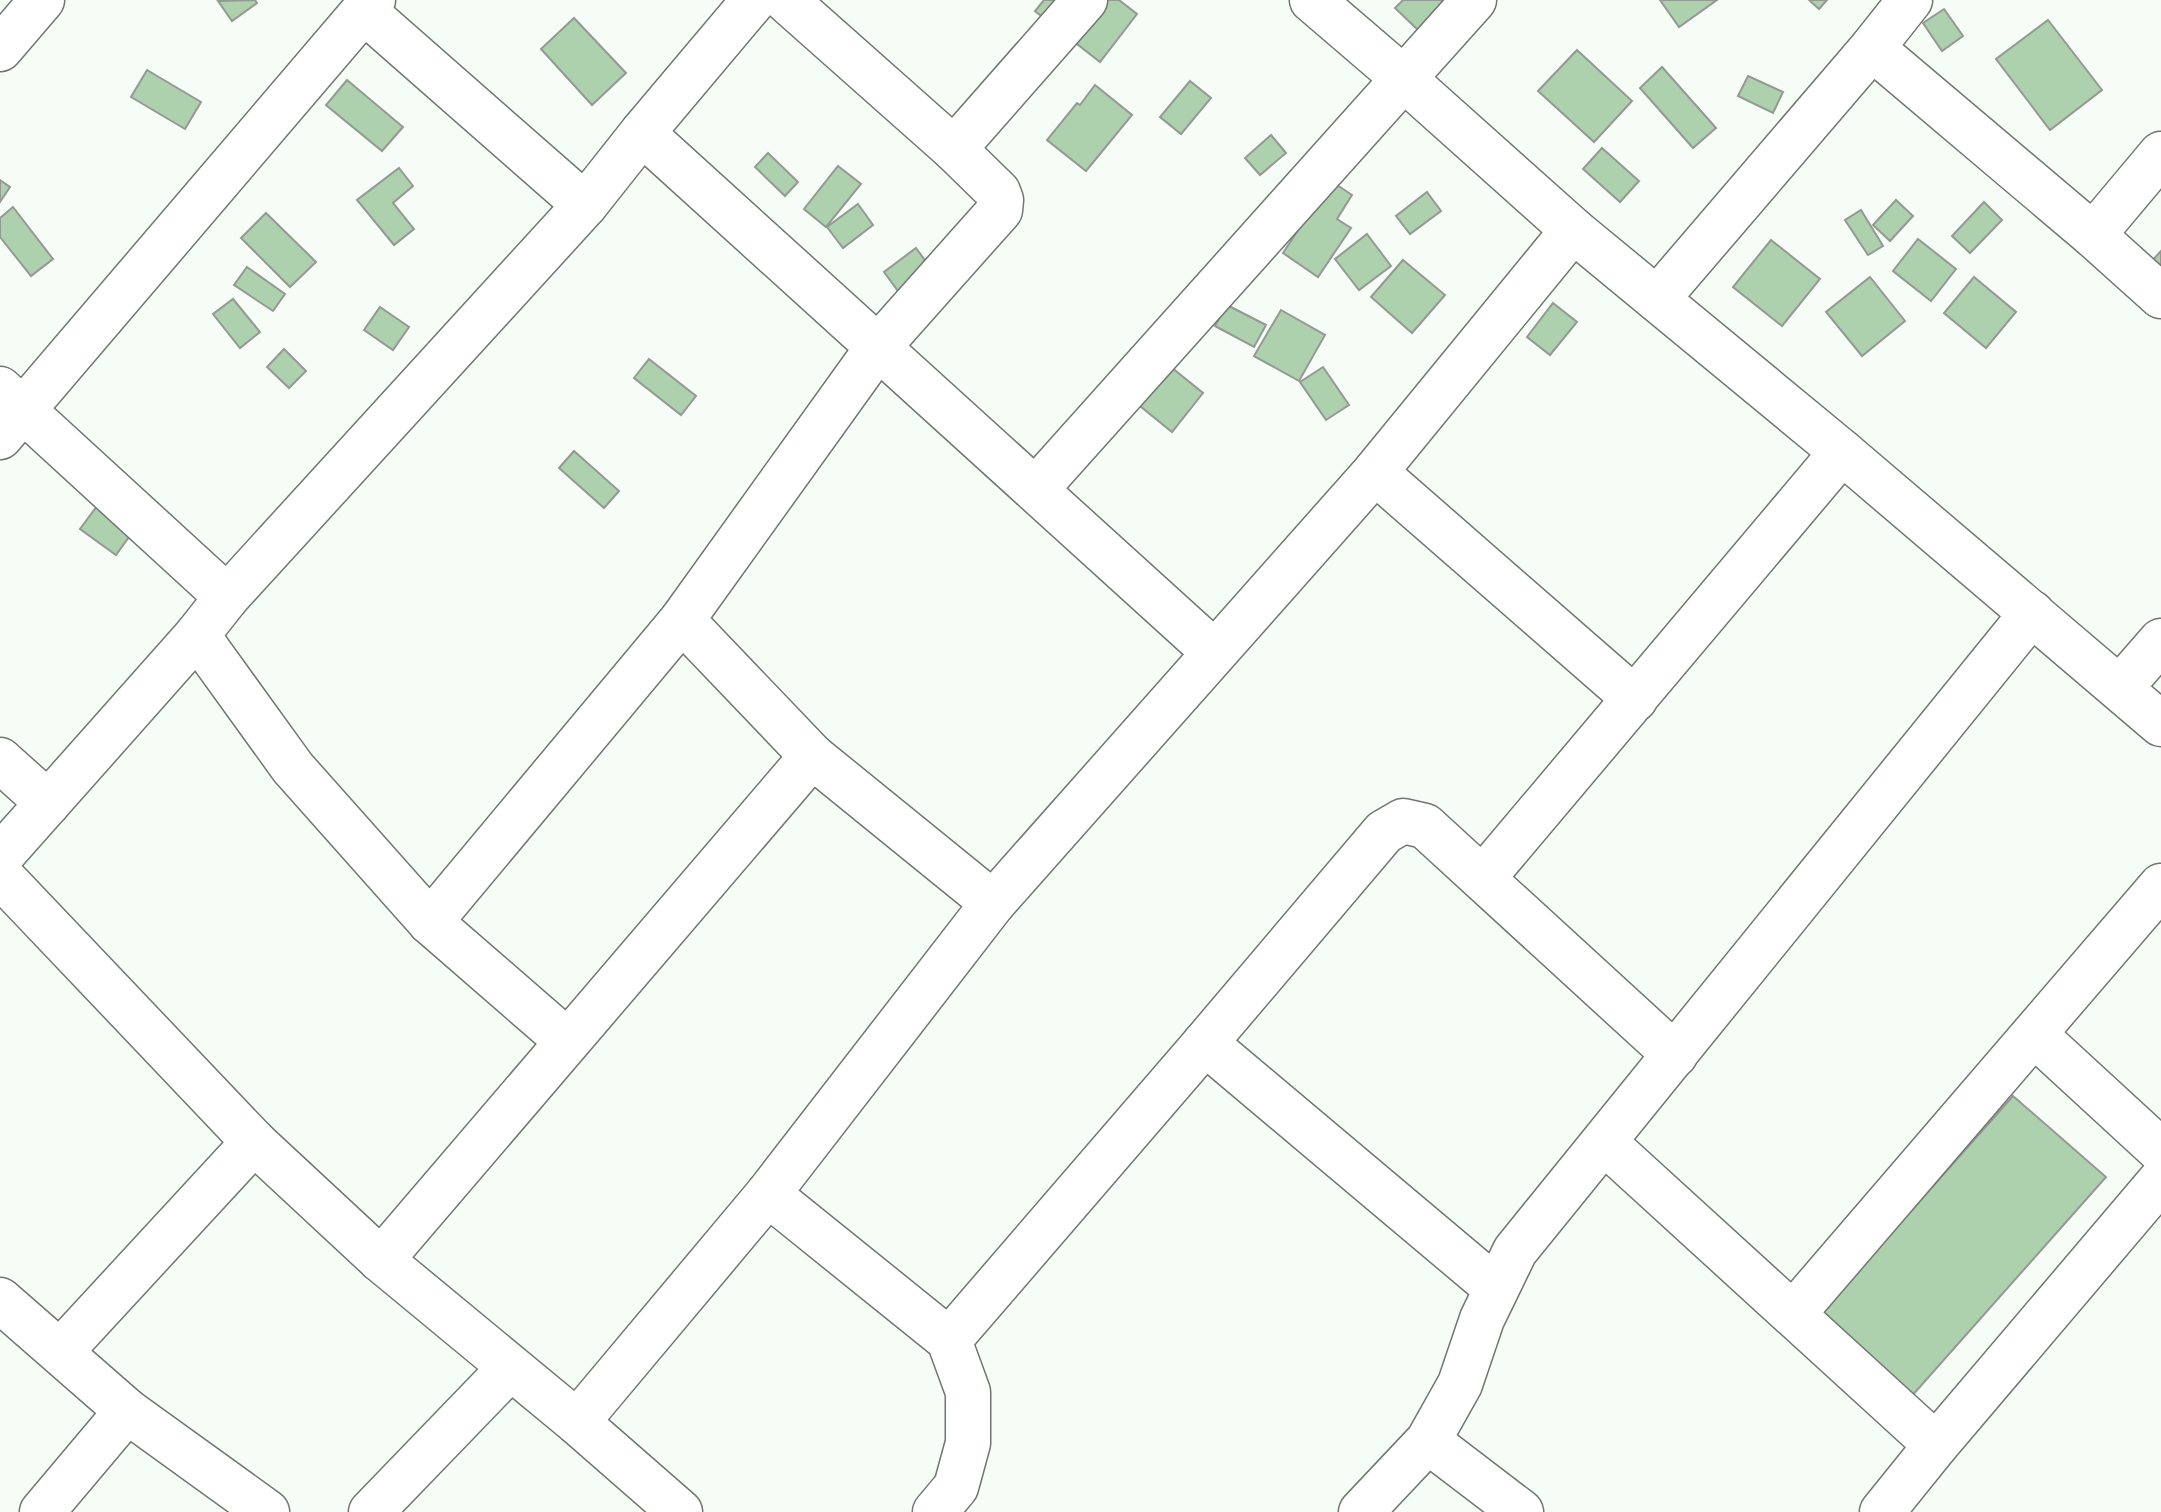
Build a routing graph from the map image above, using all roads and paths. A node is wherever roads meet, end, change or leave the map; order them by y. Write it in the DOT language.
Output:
graph roads {
  1 [pos="42,0"];
  2 [pos="754,0"];
  3 [pos="786,0"];
  4 [pos="1085,0"];
  5 [pos="1312,0"];
  6 [pos="1474,0"];
  7 [pos="1910,0"];
  8 [pos="368,5"];
  9 [pos="1872,48"];
  10 [pos="0,49"];
  11 [pos="1403,78"];
  12 [pos="642,133"];
  13 [pos="954,149"];
  14 [pos="2161,154"];
  15 [pos="585,205"];
  16 [pos="1573,230"];
  17 [pos="2093,235"];
  18 [pos="2161,296"];
  19 [pos="1657,299"];
  20 [pos="878,347"];
  21 [pos="8,412"];
  22 [pos="1842,452"];
  23 [pos="1375,472"];
  24 [pos="1036,489"];
  25 [pos="227,597"];
  26 [pos="2032,613"];
  27 [pos="682,620"];
  28 [pos="197,635"];
  29 [pos="2161,641"];
  30 [pos="1214,652"];
  31 [pos="2120,688"];
  32 [pos="1635,699"];
  33 [pos="2161,724"];
  34 [pos="812,756"];
  35 [pos="0,760"];
  36 [pos="48,803"];
  37 [pos="0,857"];
  38 [pos="0,875"];
  39 [pos="1483,878"];
  40 [pos="2161,886"];
  41 [pos="993,903"];
  42 [pos="430,922"];
  43 [pos="2035,1035"];
  44 [pos="567,1041"];
  45 [pos="1205,1043"];
  46 [pos="1675,1055"];
  47 [pos="254,1142"];
  48 [pos="1604,1142"];
  49 [pos="2161,1151"];
  50 [pos="2161,1180"];
  51 [pos="768,1194"];
  52 [pos="381,1260"];
  53 [pos="1496,1288"];
  54 [pos="0,1300"];
  55 [pos="1793,1314"];
  56 [pos="949,1340"];
  57 [pos="61,1351"];
  58 [pos="510,1368"];
  59 [pos="127,1411"];
  60 [pos="577,1422"];
  61 [pos="1428,1441"];
  62 [pos="1936,1445"];
  63 [pos="42,1512"];
  64 [pos="267,1512"];
  65 [pos="371,1512"];
  66 [pos="680,1512"];
  67 [pos="935,1512"];
  68 [pos="1361,1512"];
  69 [pos="1521,1512"];
  70 [pos="1882,1512"];
  1 -- 10 [label="street"];
  2 -- 12 [label="street"];
  3 -- 13 [label="street"];
  4 -- 13 [label="street"];
  5 -- 11 [label="street"];
  6 -- 11 [label="street"];
  7 -- 9 [label="street"];
  8 -- 15 [label="street"];
  8 -- 21 [label="street"];
  9 -- 17 [label="street"];
  9 -- 19 [label="street"];
  11 -- 16 [label="street"];
  11 -- 24 [label="street"];
  12 -- 15 [label="street"];
  12 -- 20 [label="street"];
  13 -- 20 [label="street"];
  14 -- 17 [label="street"];
  15 -- 25 [label="street"];
  16 -- 19 [label="street"];
  16 -- 23 [label="street"];
  17 -- 18 [label="street"];
  19 -- 22 [label="street"];
  20 -- 24 [label="street"];
  20 -- 27 [label="street"];
  21 -- 25 [label="street"];
  22 -- 26 [label="street"];
  22 -- 32 [label="street"];
  23 -- 30 [label="street"];
  23 -- 32 [label="street"];
  24 -- 30 [label="street"];
  25 -- 28 [label="street"];
  26 -- 31 [label="street"];
  26 -- 46 [label="street"];
  27 -- 34 [label="street"];
  27 -- 42 [label="street"];
  28 -- 36 [label="street"];
  28 -- 42 [label="street"];
  29 -- 31 [label="street"];
  30 -- 41 [label="street"];
  31 -- 33 [label="street"];
  32 -- 39 [label="street"];
  34 -- 41 [label="street"];
  34 -- 44 [label="street"];
  35 -- 36 [label="street"];
  36 -- 37 [label="street"];
  38 -- 47 [label="street"];
  39 -- 45 [label="street"];
  39 -- 46 [label="street"];
  40 -- 43 [label="street"];
  41 -- 51 [label="street"];
  42 -- 44 [label="street"];
  43 -- 49 [label="street"];
  43 -- 55 [label="street"];
  44 -- 52 [label="street"];
  45 -- 53 [label="street"];
  45 -- 56 [label="street"];
  46 -- 48 [label="street"];
  47 -- 52 [label="street"];
  47 -- 57 [label="street"];
  48 -- 53 [label="street"];
  48 -- 55 [label="street"];
  50 -- 62 [label="street"];
  51 -- 56 [label="street"];
  51 -- 60 [label="street"];
  52 -- 58 [label="street"];
  53 -- 61 [label="street"];
  54 -- 57 [label="street"];
  55 -- 62 [label="street"];
  56 -- 67 [label="street"];
  57 -- 59 [label="street"];
  58 -- 60 [label="street"];
  58 -- 65 [label="street"];
  59 -- 63 [label="street"];
  59 -- 64 [label="street"];
  60 -- 66 [label="street"];
  61 -- 68 [label="street"];
  61 -- 69 [label="street"];
  62 -- 70 [label="street"];
}
